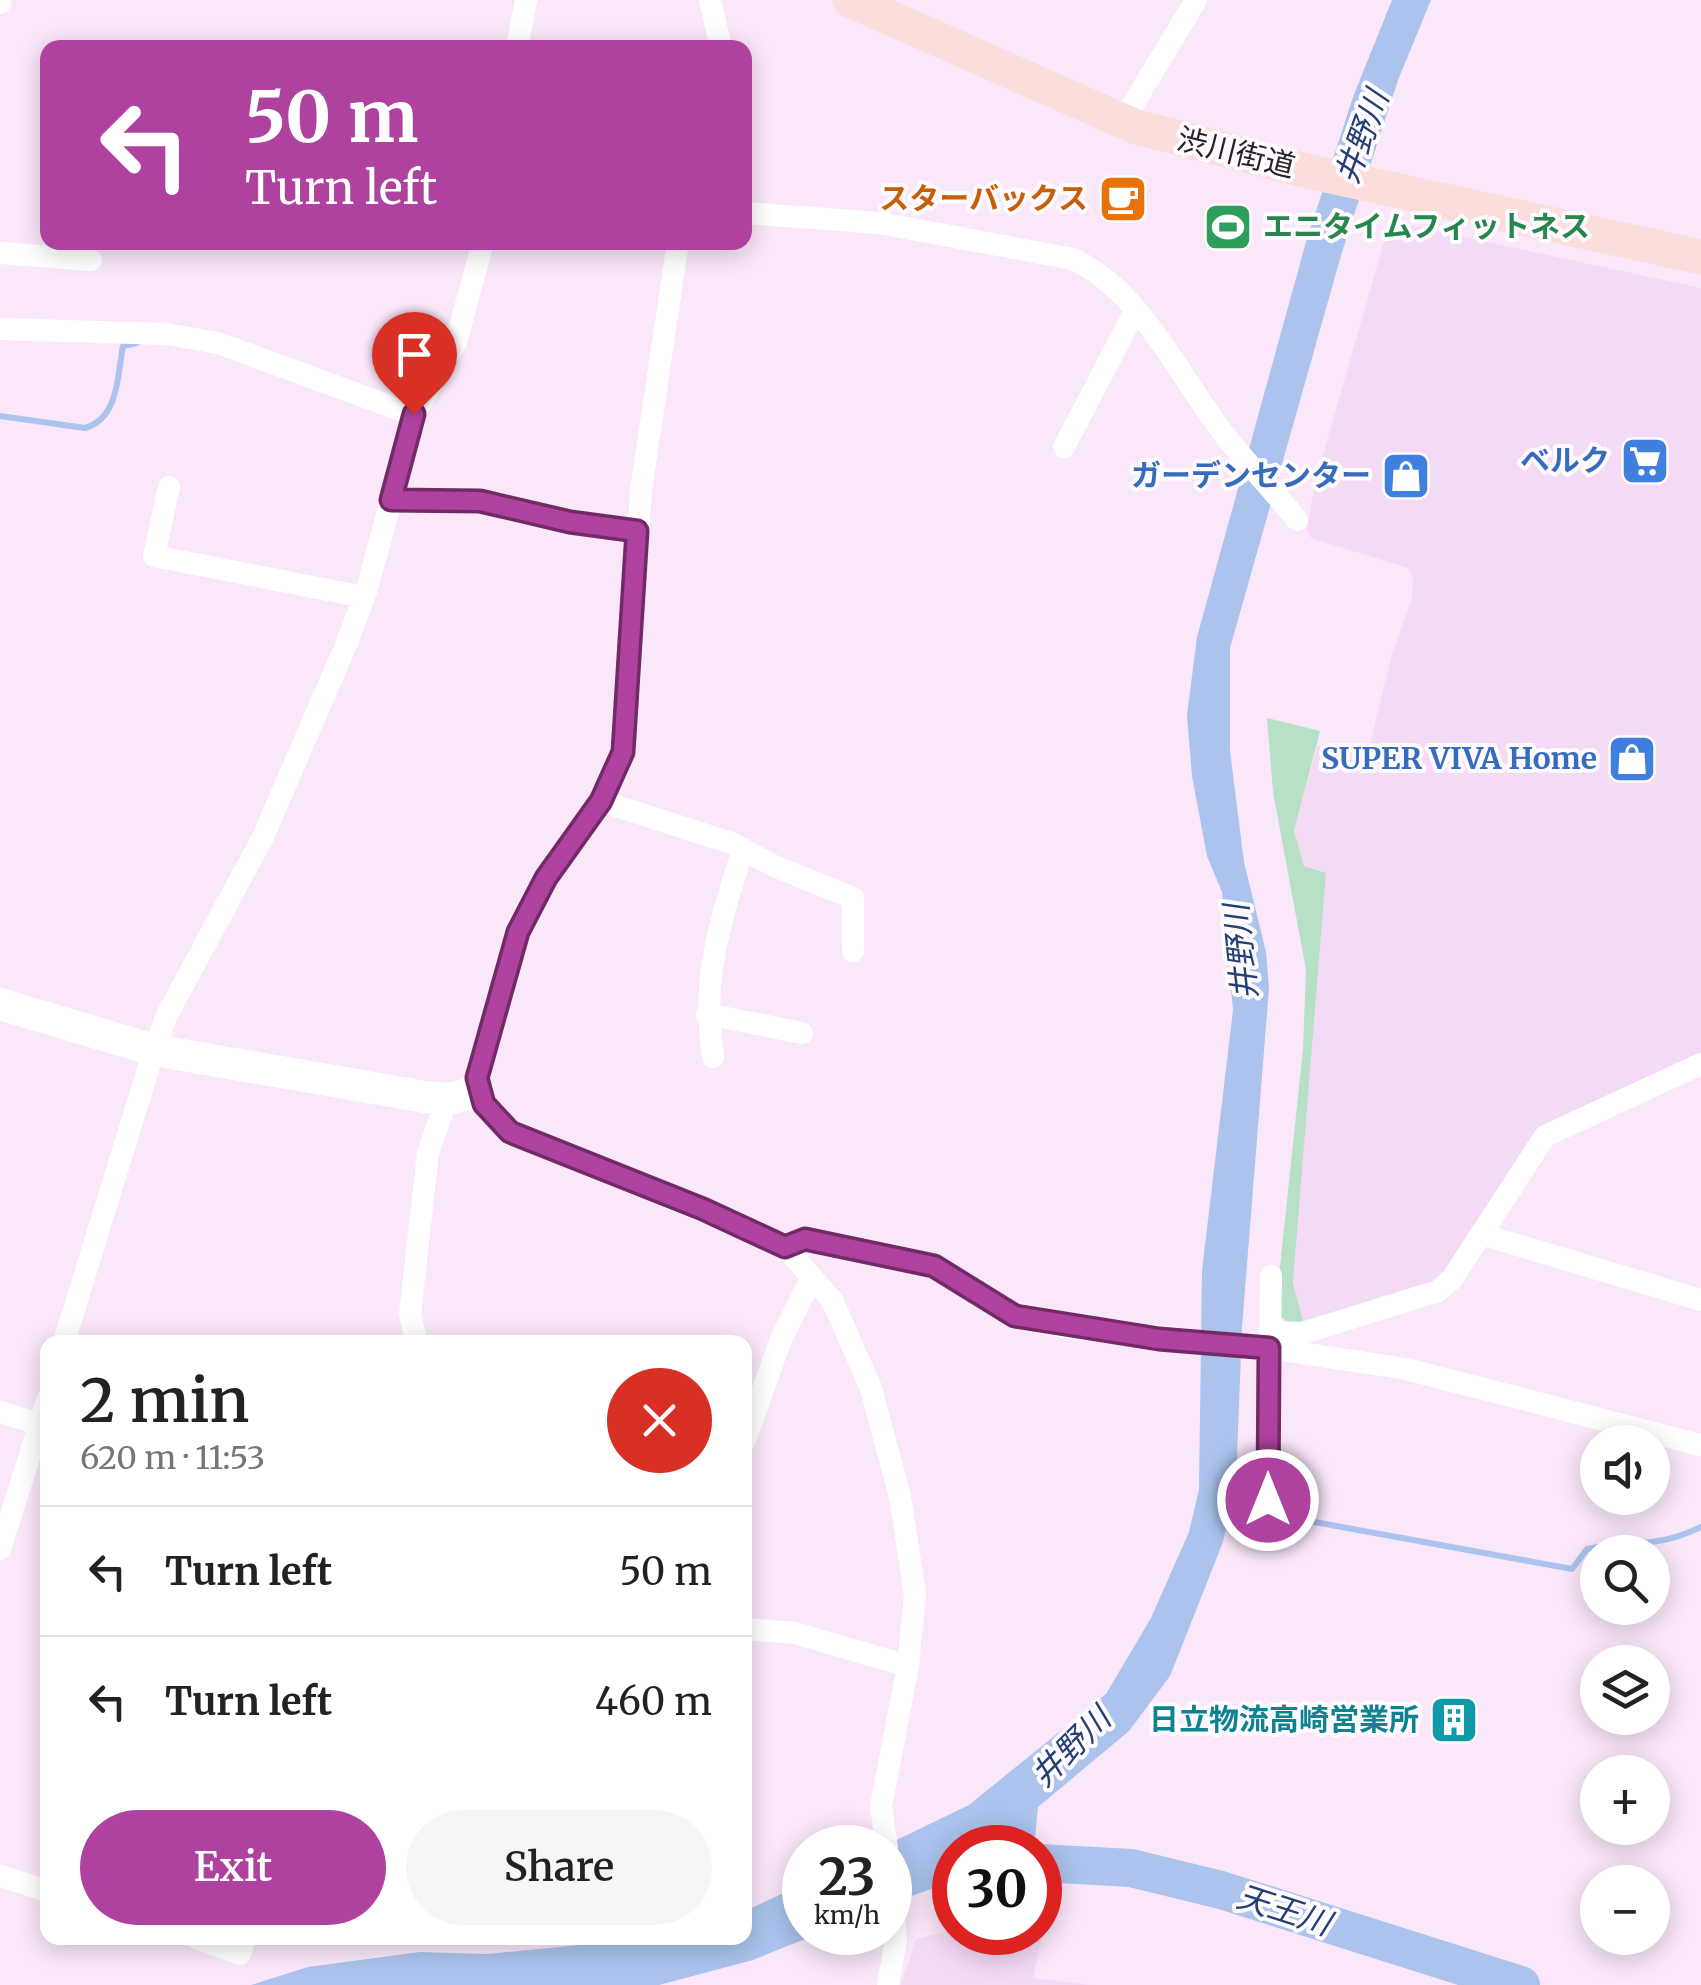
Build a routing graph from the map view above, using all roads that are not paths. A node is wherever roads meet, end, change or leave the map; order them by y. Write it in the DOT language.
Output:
graph roads {
  1 [pos="526,0"];
  2 [pos="710,0"];
  3 [pos="850,0"];
  4 [pos="1196,0"];
  5 [pos="519,40"];
  6 [pos="720,40"];
  7 [pos="1123,121"];
  8 [pos="752,214"];
  9 [pos="481,250"];
  10 [pos="677,250"];
  11 [pos="0,253"];
  12 [pos="1701,257"];
  13 [pos="91,260"];
  14 [pos="1135,312"];
  15 [pos="0,329"];
  16 [pos="414,414"];
  17 [pos="1064,447"];
  18 [pos="169,486"];
  19 [pos="391,500"];
  20 [pos="1295,520"];
  21 [pos="637,531"];
  22 [pos="364,597"];
  23 [pos="601,801"];
  24 [pos="742,849"];
  25 [pos="853,951"];
  26 [pos="0,1004"];
  27 [pos="707,1014"];
  28 [pos="802,1034"];
  29 [pos="154,1050"];
  30 [pos="714,1057"];
  31 [pos="1701,1064"];
  32 [pos="462,1096"];
  33 [pos="1482,1234"];
  34 [pos="785,1247"];
  35 [pos="1271,1276"];
  36 [pos="811,1278"];
  37 [pos="1701,1300"];
  38 [pos="66,1335"];
  39 [pos="414,1335"];
  40 [pos="1266,1342"];
  41 [pos="0,1412"];
  42 [pos="752,1420"];
  43 [pos="40,1425"];
  44 [pos="40,1435"];
  45 [pos="1701,1445"];
  46 [pos="1268,1500"];
  47 [pos="0,1549"];
  48 [pos="752,1631"];
  49 [pos="908,1666"];
  50 [pos="884,1825"];
  51 [pos="0,1876"];
  52 [pos="40,1888"];
  53 [pos="215,1945"];
  54 [pos="243,1945"];
  55 [pos="891,1955"];
  56 [pos="888,1985"];
  1 -- 5 [label="street"];
  2 -- 6 [label="street"];
  3 -- 7 [label="main road, 渋川街道"];
  4 -- 7 [label="street"];
  7 -- 12 [label="main road, 渋川街道"];
  8 -- 14 [label="street"];
  9 -- 16 [label="street"];
  10 -- 21 [label="street"];
  11 -- 13 [label="street"];
  14 -- 17 [label="street"];
  14 -- 20 [label="street"];
  15 -- 16 [label="street"];
  16 -- 19 [label="street"];
  18 -- 22 [label="street"];
  19 -- 21 [label="street"];
  19 -- 22 [label="street"];
  21 -- 23 [label="street"];
  22 -- 29 [label="street"];
  23 -- 24 [label="street"];
  23 -- 32 [label="street"];
  24 -- 25 [label="street"];
  24 -- 27 [label="street"];
  26 -- 29 [label="street"];
  27 -- 28 [label="street"];
  27 -- 30 [label="street"];
  29 -- 32 [label="street"];
  29 -- 38 [label="street"];
  31 -- 33 [label="street"];
  32 -- 34 [label="street"];
  32 -- 39 [label="street"];
  33 -- 37 [label="street"];
  33 -- 40 [label="street"];
  34 -- 36 [label="street"];
  34 -- 40 [label="street"];
  35 -- 40 [label="street"];
  36 -- 42 [label="street"];
  36 -- 49 [label="street"];
  40 -- 45 [label="street"];
  40 -- 46 [label="street"];
  41 -- 43 [label="street"];
  44 -- 47 [label="street"];
  48 -- 49 [label="street"];
  49 -- 50 [label="street"];
  51 -- 52 [label="street"];
  53 -- 54 [label="street"];
  55 -- 56 [label="street"];
}
